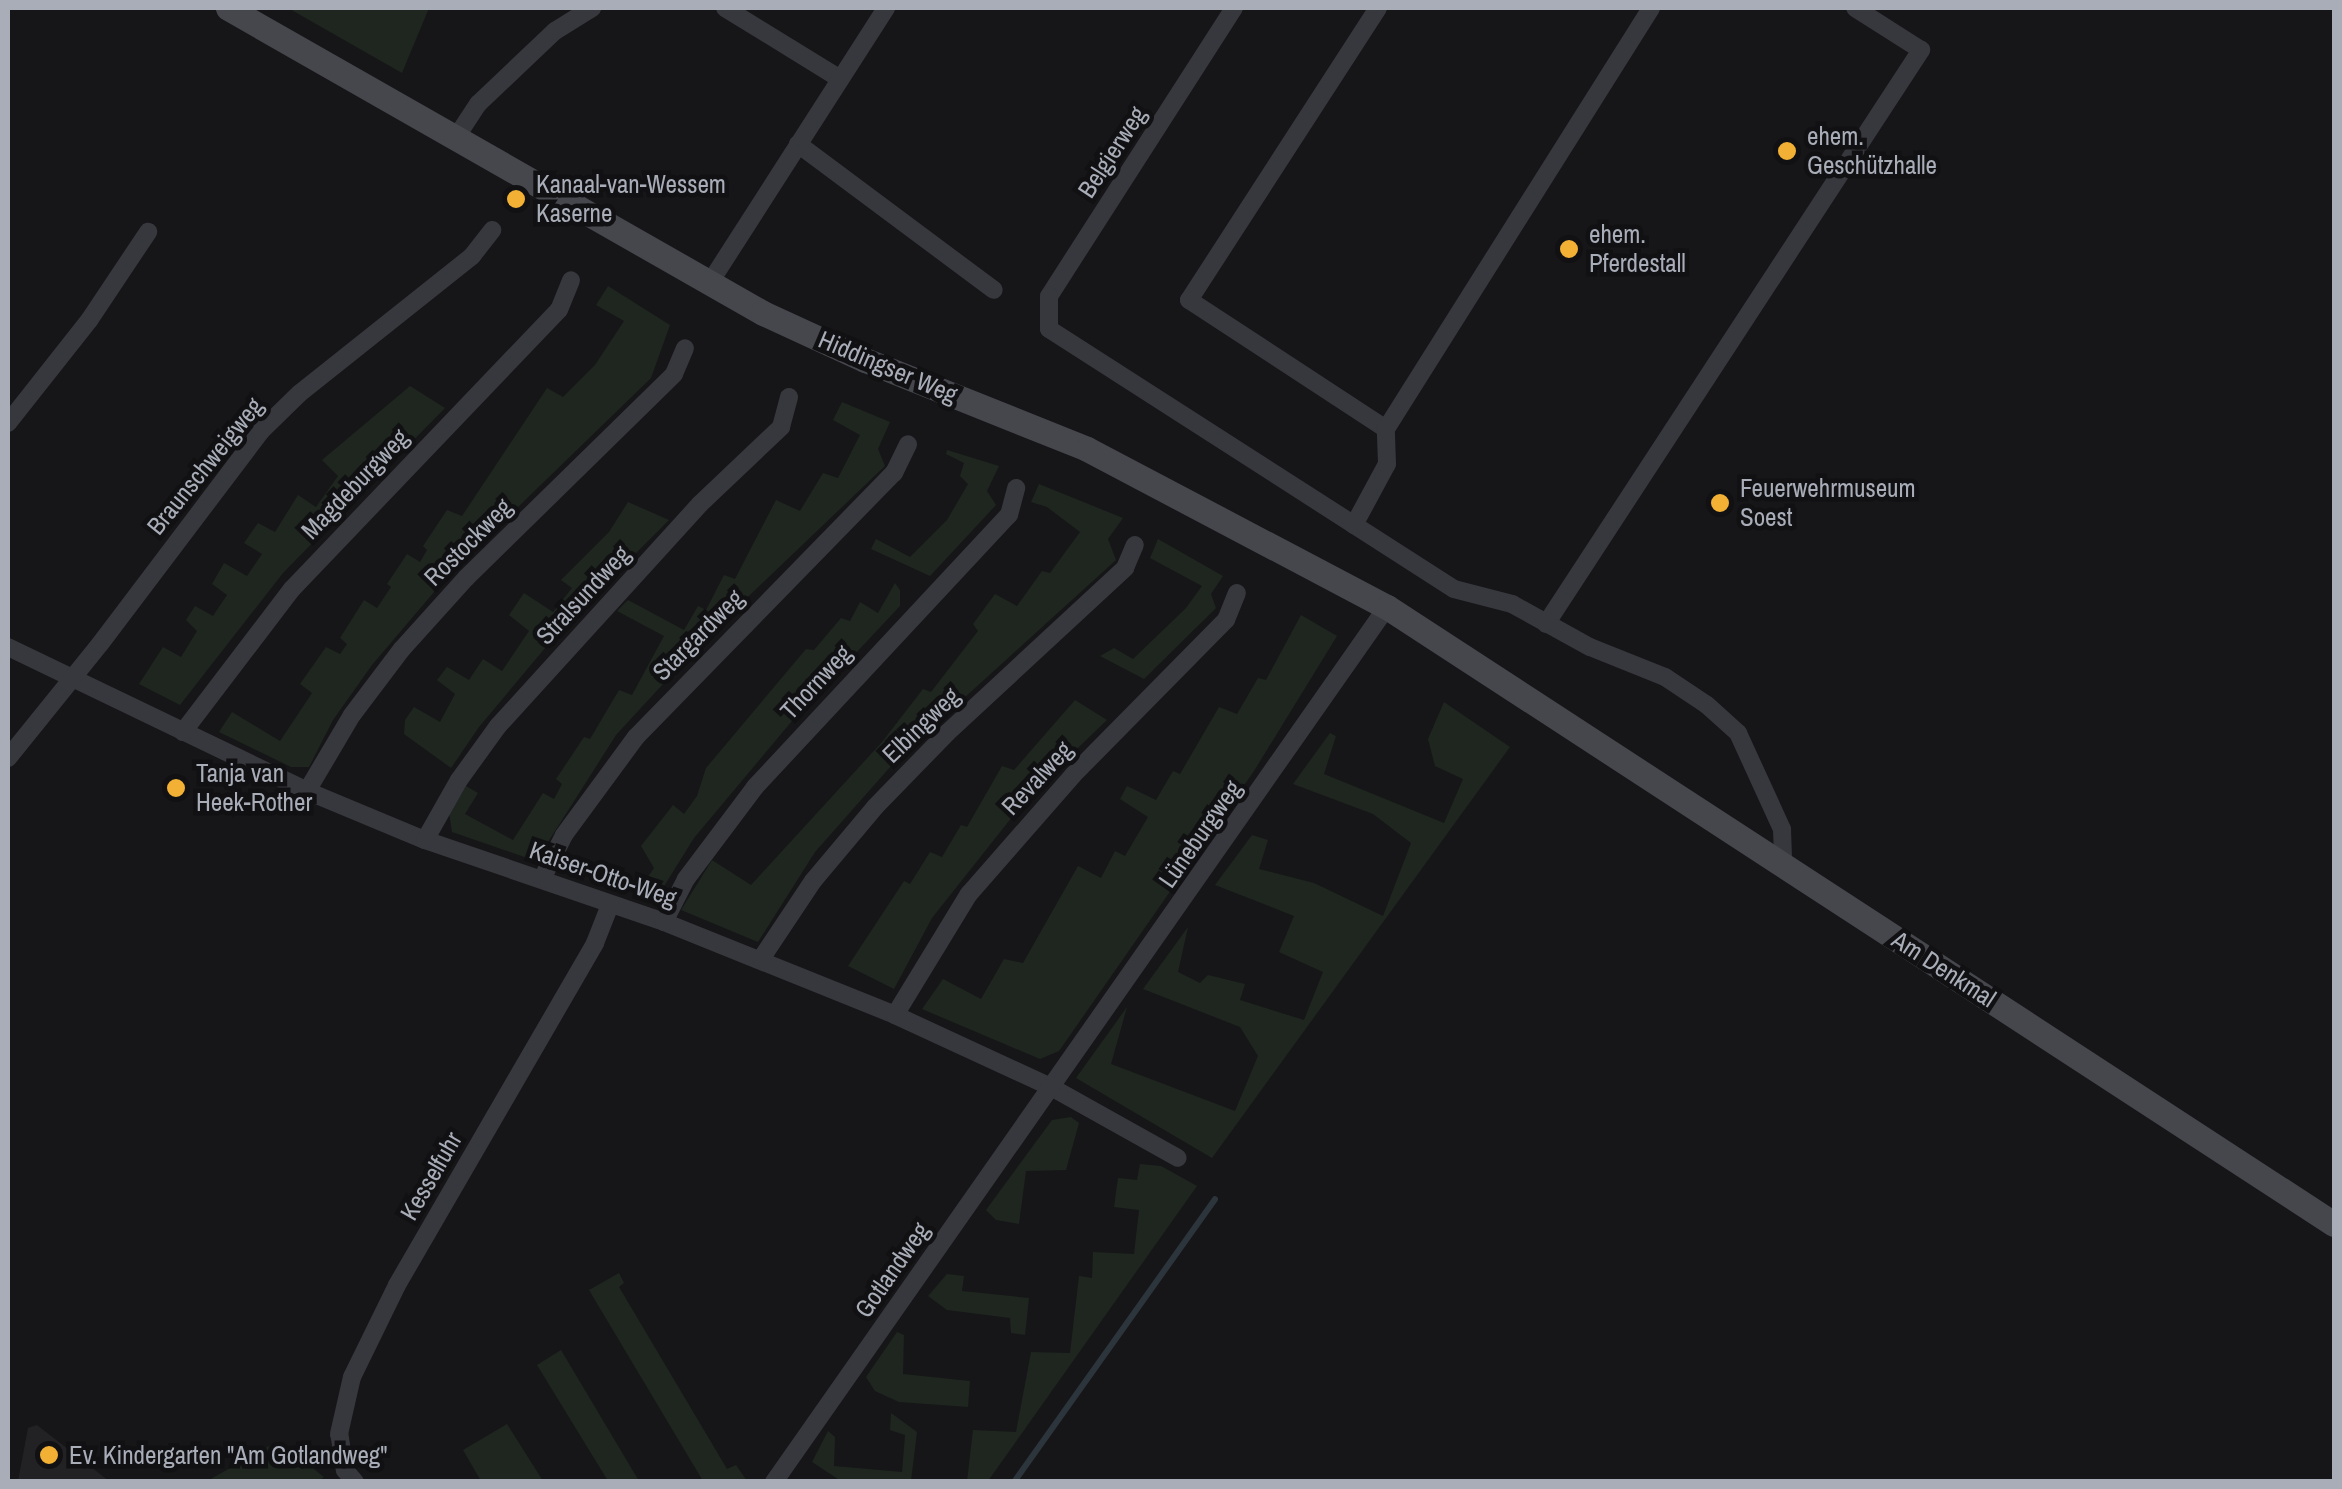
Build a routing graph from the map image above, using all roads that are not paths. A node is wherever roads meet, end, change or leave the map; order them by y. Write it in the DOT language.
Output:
graph roads {
  1 [pos="228,8"];
  2 [pos="592,8"];
  3 [pos="724,8"];
  4 [pos="886,8"];
  5 [pos="1234,8"];
  6 [pos="1378,8"];
  7 [pos="1651,8"];
  8 [pos="1855,8"];
  9 [pos="839,78"];
  10 [pos="455,139"];
  11 [pos="798,144"];
  12 [pos="492,230"];
  13 [pos="148,232"];
  14 [pos="571,280"];
  15 [pos="709,284"];
  16 [pos="994,290"];
  17 [pos="685,348"];
  18 [pos="789,397"];
  19 [pos="8,423"];
  20 [pos="1386,429"];
  21 [pos="908,444"];
  22 [pos="1016,488"];
  23 [pos="1354,525"];
  24 [pos="1136,544"];
  25 [pos="1237,593"];
  26 [pos="1386,607"];
  27 [pos="1546,624"];
  28 [pos="8,646"];
  29 [pos="72,680"];
  30 [pos="1554,713"];
  31 [pos="183,732"];
  32 [pos="8,758"];
  33 [pos="307,792"];
  34 [pos="425,840"];
  35 [pos="1784,864"];
  36 [pos="542,878"];
  37 [pos="610,906"];
  38 [pos="664,922"];
  39 [pos="761,959"];
  40 [pos="895,1015"];
  41 [pos="1050,1087"];
  42 [pos="1178,1158"];
  43 [pos="2334,1224"];
  44 [pos="355,1482"];
  45 [pos="774,1482"];
  1 -- 10 [label="main road, Hiddingser Weg"];
  2 -- 10 [label="street"];
  3 -- 9 [label="street"];
  4 -- 9 [label="street"];
  5 -- 23 [label="street, Belgierweg"];
  6 -- 20 [label="street"];
  7 -- 20 [label="street"];
  8 -- 27 [label="street"];
  9 -- 11 [label="street"];
  10 -- 15 [label="main road, Hiddingser Weg"];
  11 -- 15 [label="street"];
  11 -- 16 [label="street"];
  12 -- 29 [label="street, Braunschweigweg"];
  13 -- 19 [label="street"];
  14 -- 31 [label="street, Magdeburgweg"];
  15 -- 26 [label="main road, Hiddingser Weg"];
  17 -- 33 [label="street, Rostockweg"];
  18 -- 34 [label="street, Stralsundweg"];
  20 -- 23 [label="street"];
  21 -- 36 [label="street, Stargardweg"];
  22 -- 38 [label="street, Thornweg"];
  23 -- 27 [label="street"];
  24 -- 39 [label="street, Elbingweg"];
  25 -- 40 [label="street, Revalweg"];
  26 -- 30 [label="main road, Hiddingser Weg"];
  26 -- 41 [label="street, Lüneburgweg"];
  27 -- 35 [label="street"];
  28 -- 29 [label="street, Kaiser-Otto-Weg"];
  29 -- 31 [label="street, Kaiser-Otto-Weg"];
  29 -- 32 [label="street"];
  30 -- 35 [label="main road, Am Denkmal"];
  31 -- 33 [label="street, Kaiser-Otto-Weg"];
  33 -- 34 [label="street, Kaiser-Otto-Weg"];
  34 -- 36 [label="street, Kaiser-Otto-Weg"];
  35 -- 43 [label="main road, Am Denkmal"];
  36 -- 37 [label="street, Kaiser-Otto-Weg"];
  37 -- 38 [label="street, Kaiser-Otto-Weg"];
  37 -- 44 [label="street, Kesselfuhr"];
  38 -- 39 [label="street, Kaiser-Otto-Weg"];
  39 -- 40 [label="street, Kaiser-Otto-Weg"];
  40 -- 41 [label="street, Kaiser-Otto-Weg"];
  41 -- 42 [label="street, Kaiser-Otto-Weg"];
  41 -- 45 [label="street, Gotlandweg"];
}
